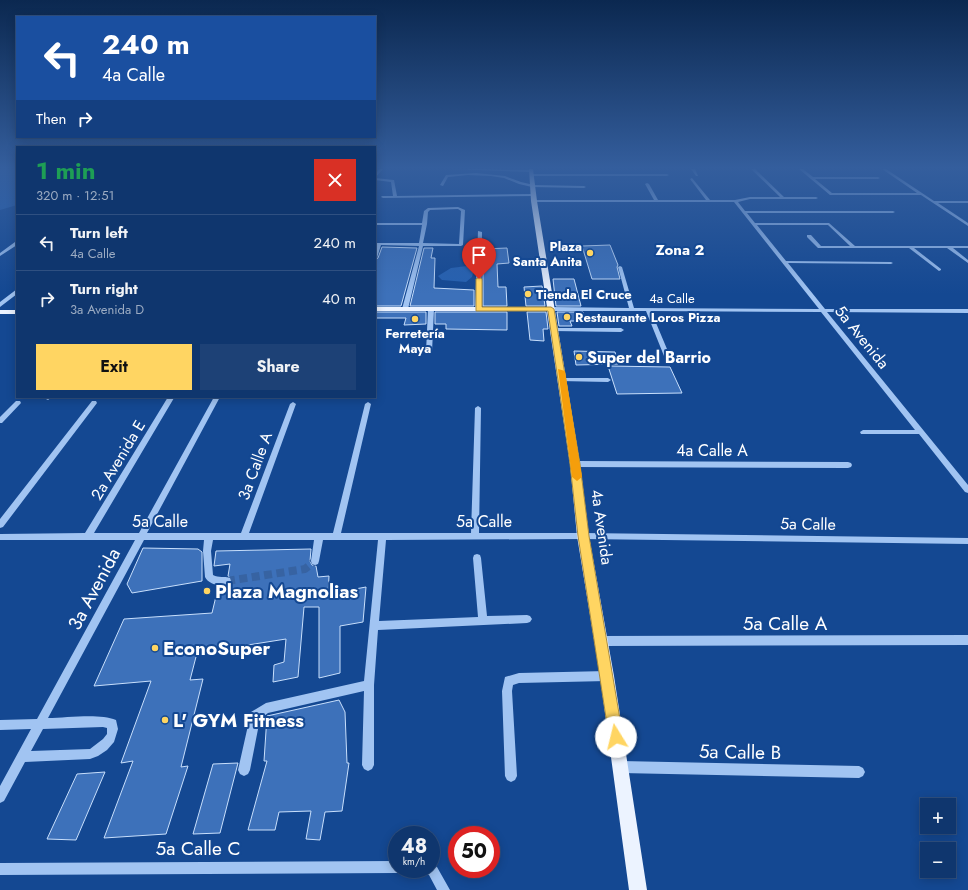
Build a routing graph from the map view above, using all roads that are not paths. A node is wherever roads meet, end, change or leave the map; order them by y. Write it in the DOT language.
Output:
graph roads {
  1 [pos="427,211"];
  2 [pos="463,211"];
  3 [pos="535,211"];
  4 [pos="945,211"];
  5 [pos="743,212"];
  6 [pos="893,212"];
  7 [pos="376,224"];
  8 [pos="425,224"];
  9 [pos="752,224"];
  10 [pos="968,225"];
  11 [pos="480,232"];
  12 [pos="809,236"];
  13 [pos="16,244"];
  14 [pos="377,244"];
  15 [pos="421,245"];
  16 [pos="854,247"];
  17 [pos="910,247"];
  18 [pos="948,247"];
  19 [pos="968,247"];
  20 [pos="0,255"];
  21 [pos="783,262"];
  22 [pos="968,262"];
  23 [pos="891,263"];
  24 [pos="620,267"];
  25 [pos="939,270"];
  26 [pos="16,292"];
  27 [pos="0,305"];
  28 [pos="376,309"];
  29 [pos="405,309"];
  30 [pos="431,309"];
  31 [pos="478,309"];
  32 [pos="551,309"];
  33 [pos="632,310"];
  34 [pos="648,310"];
  35 [pos="824,311"];
  36 [pos="968,311"];
  37 [pos="0,312"];
  38 [pos="16,312"];
  39 [pos="554,330"];
  40 [pos="621,330"];
  41 [pos="429,352"];
  42 [pos="669,361"];
  43 [pos="562,380"];
  44 [pos="608,380"];
  45 [pos="171,398"];
  46 [pos="216,398"];
  47 [pos="18,403"];
  48 [pos="94,403"];
  49 [pos="293,404"];
  50 [pos="368,404"];
  51 [pos="478,408"];
  52 [pos="0,421"];
  53 [pos="863,432"];
  54 [pos="921,432"];
  55 [pos="575,464"];
  56 [pos="848,465"];
  57 [pos="968,490"];
  58 [pos="0,525"];
  59 [pos="142,535"];
  60 [pos="88,536"];
  61 [pos="209,536"];
  62 [pos="382,536"];
  63 [pos="475,536"];
  64 [pos="583,536"];
  65 [pos="0,537"];
  66 [pos="244,537"];
  67 [pos="319,537"];
  68 [pos="336,537"];
  69 [pos="968,541"];
  70 [pos="477,558"];
  71 [pos="314,561"];
  72 [pos="227,581"];
  73 [pos="527,619"];
  74 [pos="483,621"];
  75 [pos="374,626"];
  76 [pos="968,640"];
  77 [pos="601,641"];
  78 [pos="607,676"];
  79 [pos="369,685"];
  80 [pos="0,725"];
  81 [pos="40,725"];
  82 [pos="22,757"];
  83 [pos="368,765"];
  84 [pos="621,767"];
  85 [pos="244,770"];
  86 [pos="859,772"];
  87 [pos="511,776"];
  88 [pos="0,797"];
  89 [pos="388,866"];
  90 [pos="0,869"];
  91 [pos="437,878"];
  92 [pos="444,890"];
  93 [pos="638,890"];
  1 -- 8 [label="street"];
  2 -- 15 [label="street"];
  3 -- 32 [label="main road, 4a Avenida"];
  4 -- 10 [label="street"];
  5 -- 6 [label="street"];
  5 -- 9 [label="street, 5a Avenida"];
  7 -- 8 [label="street"];
  8 -- 15 [label="street"];
  9 -- 16 [label="street"];
  9 -- 21 [label="street, 5a Avenida"];
  11 -- 31 [label="street"];
  12 -- 16 [label="street"];
  13 -- 20 [label="street"];
  14 -- 15 [label="street"];
  15 -- 29 [label="street"];
  16 -- 17 [label="street"];
  17 -- 18 [label="street"];
  17 -- 25 [label="street"];
  18 -- 19 [label="street"];
  18 -- 22 [label="street"];
  21 -- 23 [label="street"];
  21 -- 35 [label="street, 5a Avenida"];
  24 -- 33 [label="street"];
  26 -- 27 [label="street"];
  28 -- 29 [label="main road, 4a Calle"];
  29 -- 30 [label="main road, 4a Calle"];
  30 -- 31 [label="main road, 4a Calle"];
  30 -- 41 [label="street"];
  31 -- 32 [label="main road, 4a Calle"];
  32 -- 33 [label="street, 4a Calle"];
  32 -- 39 [label="main road, 4a Avenida"];
  33 -- 34 [label="street, 4a Calle"];
  34 -- 35 [label="street, 4a Calle"];
  34 -- 42 [label="street"];
  35 -- 36 [label="street, 4a Calle"];
  35 -- 54 [label="street, 5a Avenida"];
  37 -- 38 [label="main road"];
  39 -- 40 [label="street"];
  39 -- 43 [label="main road, 4a Avenida"];
  43 -- 44 [label="street"];
  43 -- 55 [label="main road, 4a Avenida"];
  45 -- 60 [label="street, 2a Avenida E"];
  46 -- 59 [label="street, 3a Avenida"];
  47 -- 52 [label="street"];
  48 -- 58 [label="street"];
  49 -- 66 [label="street, 3a Calle A"];
  50 -- 68 [label="street"];
  51 -- 63 [label="street"];
  53 -- 54 [label="street"];
  54 -- 57 [label="street, 5a Avenida"];
  55 -- 56 [label="street, 4a Calle A"];
  55 -- 64 [label="main road, 4a Avenida"];
  59 -- 60 [label="street, 5a Calle"];
  59 -- 61 [label="street, 5a Calle"];
  59 -- 81 [label="street, 3a Avenida"];
  60 -- 65 [label="street, 5a Calle"];
  61 -- 66 [label="street, 5a Calle"];
  61 -- 72 [label="street"];
  62 -- 63 [label="street, 5a Calle"];
  62 -- 68 [label="street, 5a Calle"];
  62 -- 75 [label="street"];
  63 -- 64 [label="street, 5a Calle"];
  64 -- 69 [label="street, 5a Calle"];
  64 -- 77 [label="main road, 4a Avenida"];
  66 -- 67 [label="street, 5a Calle"];
  67 -- 68 [label="street, 5a Calle"];
  67 -- 71 [label="street"];
  70 -- 74 [label="street"];
  73 -- 74 [label="street"];
  74 -- 75 [label="street"];
  75 -- 79 [label="street"];
  76 -- 77 [label="street, 5a Calle A"];
  77 -- 78 [label="main road, 4a Avenida"];
  78 -- 84 [label="main road, 4a Avenida"];
  78 -- 87 [label="street"];
  79 -- 83 [label="street"];
  79 -- 85 [label="street"];
  80 -- 81 [label="street"];
  81 -- 82 [label="street, 3a Avenida"];
  81 -- 82 [label="street"];
  82 -- 88 [label="street, 3a Avenida"];
  84 -- 86 [label="street, 5a Calle B"];
  84 -- 93 [label="main road, 4a Avenida"];
  89 -- 90 [label="street, 5a Calle C"];
  91 -- 92 [label="street"];
}
